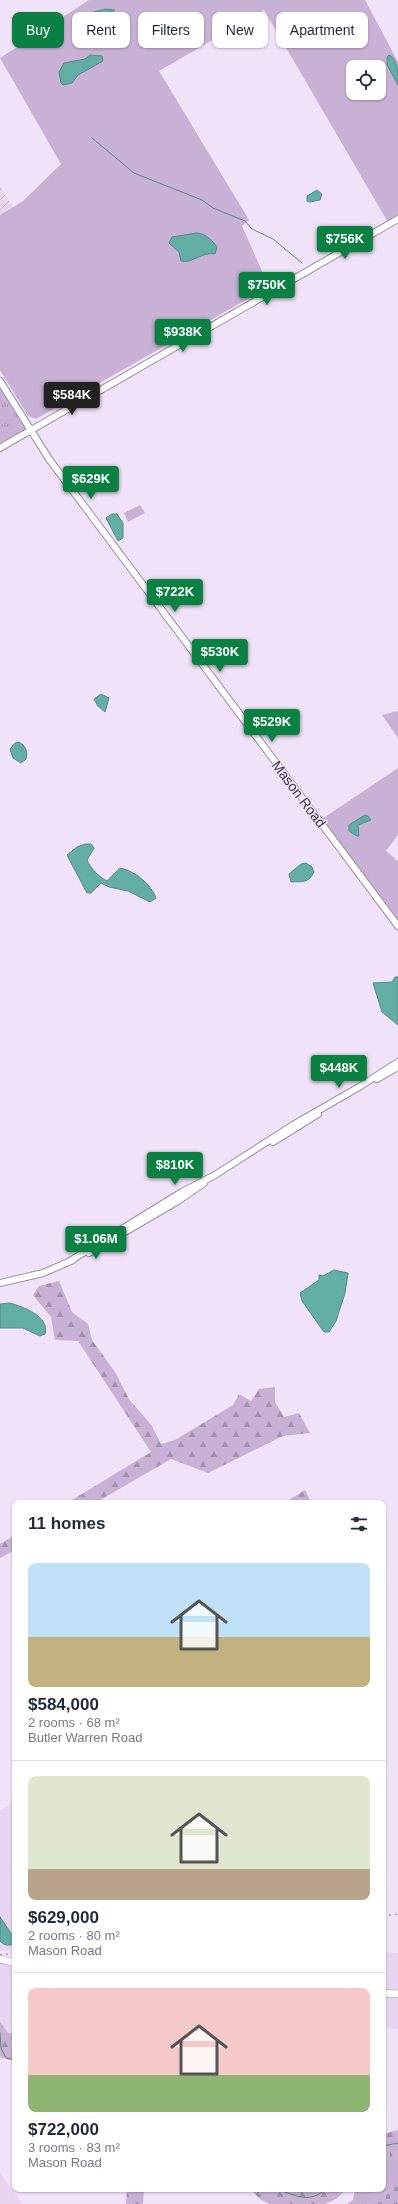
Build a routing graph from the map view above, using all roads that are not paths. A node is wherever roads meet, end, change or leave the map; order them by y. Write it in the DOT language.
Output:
graph roads {
  1 [pos="398,219"];
  2 [pos="0,381"];
  3 [pos="30,430"];
  4 [pos="0,448"];
  5 [pos="398,926"];
  6 [pos="398,1062"];
  7 [pos="398,1067"];
  8 [pos="359,1088"];
  9 [pos="0,1283"];
  10 [pos="0,1959"];
  11 [pos="12,1962"];
  12 [pos="386,1993"];
  13 [pos="398,1994"];
  1 -- 3 [label="main road"];
  2 -- 3 [label="main road, Mason Road"];
  3 -- 4 [label="main road"];
  3 -- 5 [label="main road, Mason Road"];
  6 -- 8 [label="main road"];
  7 -- 8 [label="main road"];
  8 -- 9 [label="main road"];
  10 -- 11 [label="main road"];
  12 -- 13 [label="main road"];
}
